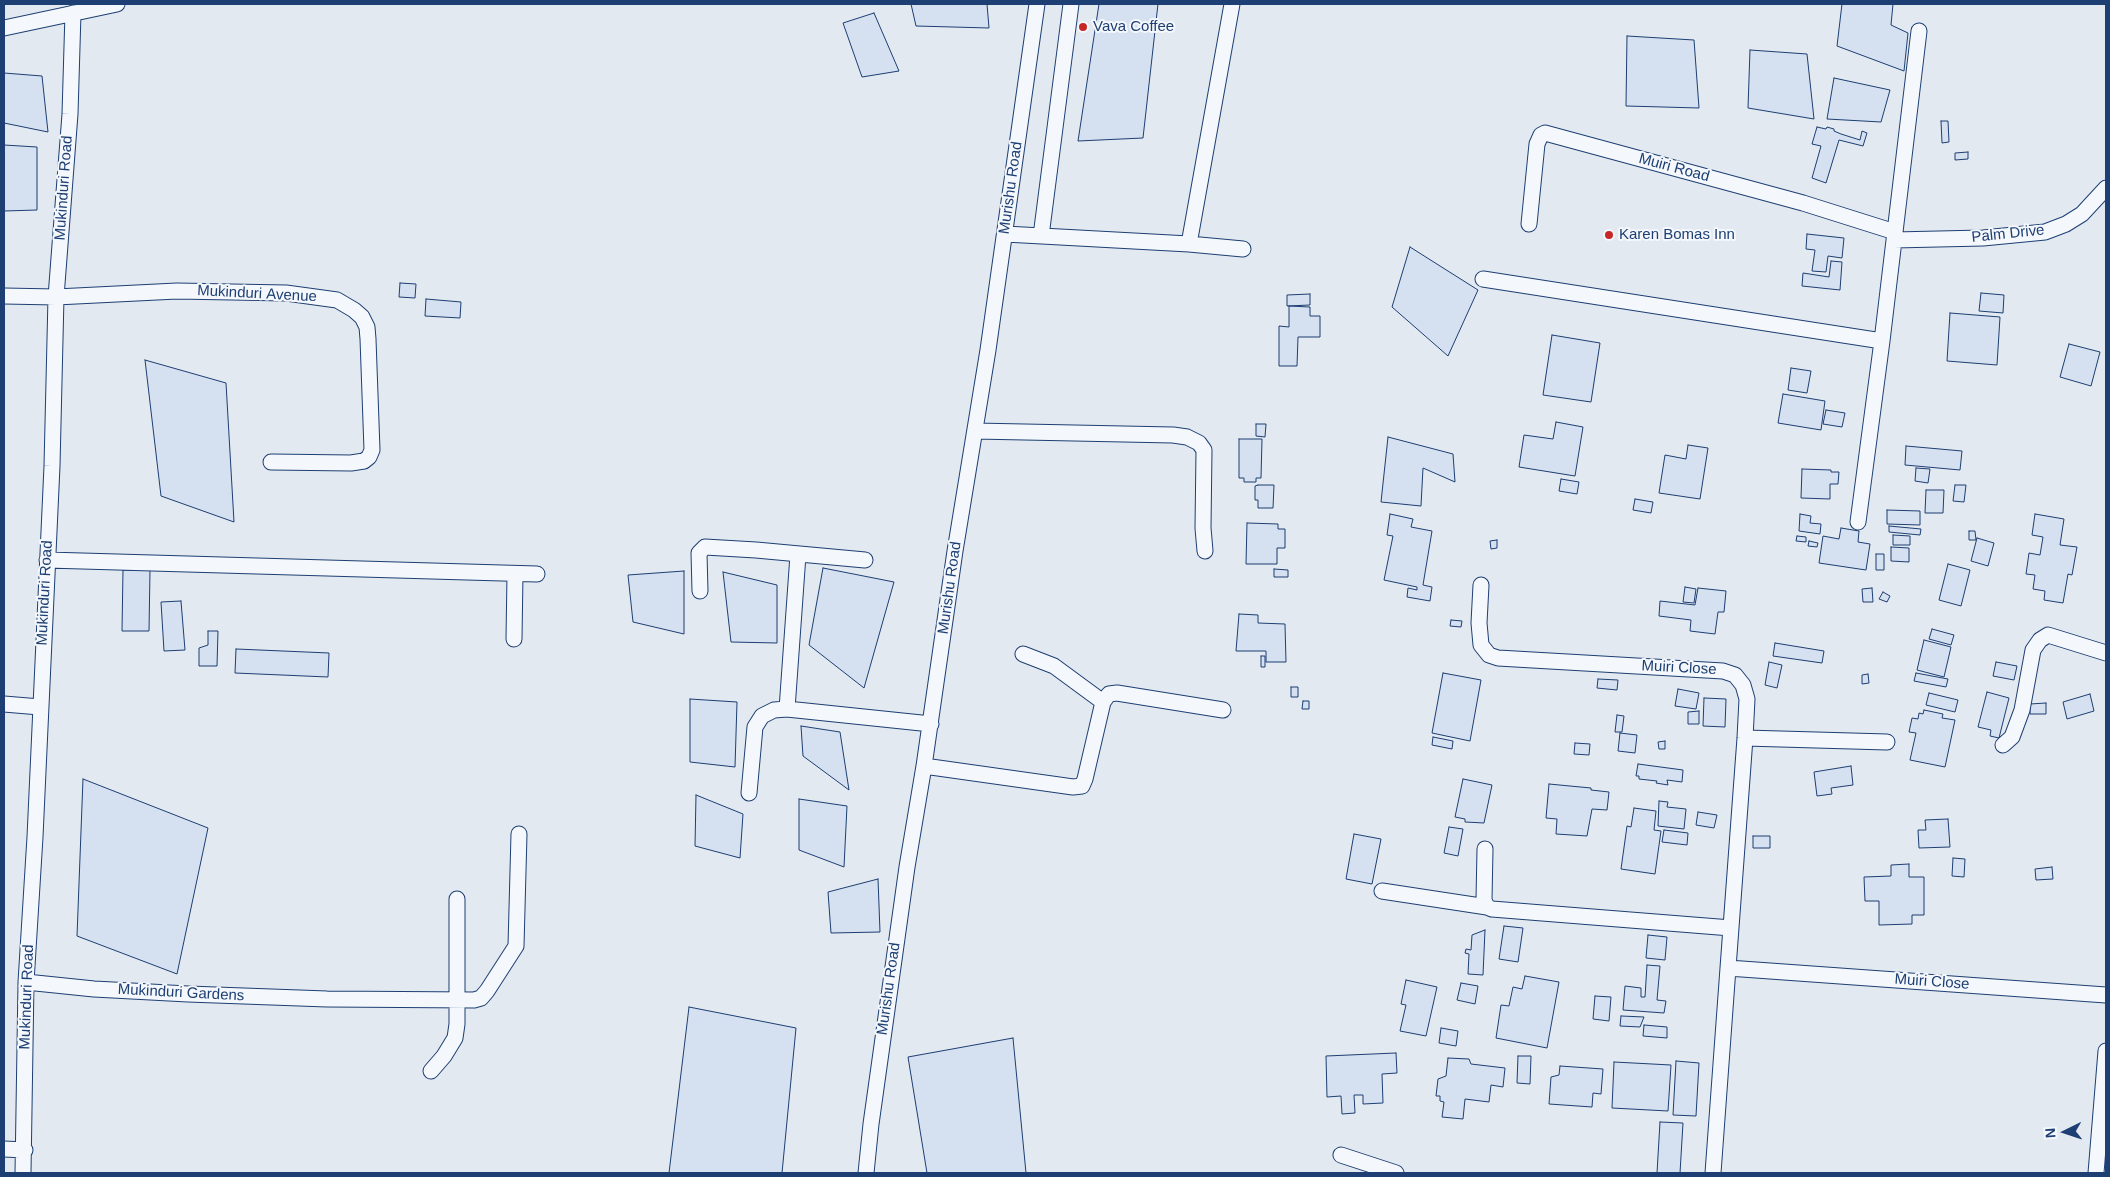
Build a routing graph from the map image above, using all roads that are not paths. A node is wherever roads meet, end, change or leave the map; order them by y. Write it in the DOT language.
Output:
graph roads {
  1 [pos="117,4"];
  2 [pos="1037,4"];
  3 [pos="1071,4"];
  4 [pos="1232,4"];
  5 [pos="73,13"];
  6 [pos="4,28"];
  7 [pos="1919,31"];
  8 [pos="2106,188"];
  9 [pos="1529,224"];
  10 [pos="1005,234"];
  11 [pos="1040,236"];
  12 [pos="1894,236"];
  13 [pos="1189,244"];
  14 [pos="1244,249"];
  15 [pos="1484,279"];
  16 [pos="4,296"];
  17 [pos="56,297"];
  18 [pos="1882,341"];
  19 [pos="975,431"];
  20 [pos="271,462"];
  21 [pos="1858,522"];
  22 [pos="1205,552"];
  23 [pos="798,555"];
  24 [pos="47,560"];
  25 [pos="865,560"];
  26 [pos="515,574"];
  27 [pos="537,574"];
  28 [pos="1481,585"];
  29 [pos="700,591"];
  30 [pos="514,639"];
  31 [pos="2106,653"];
  32 [pos="1023,654"];
  33 [pos="1103,702"];
  34 [pos="4,704"];
  35 [pos="40,707"];
  36 [pos="787,709"];
  37 [pos="1223,710"];
  38 [pos="931,724"];
  39 [pos="1745,738"];
  40 [pos="1887,742"];
  41 [pos="2002,745"];
  42 [pos="924,766"];
  43 [pos="748,793"];
  44 [pos="519,834"];
  45 [pos="1484,849"];
  46 [pos="1382,891"];
  47 [pos="457,899"];
  48 [pos="1487,907"];
  49 [pos="1731,928"];
  50 [pos="1728,968"];
  51 [pos="26,982"];
  52 [pos="2106,994"];
  53 [pos="456,1001"];
  54 [pos="2106,1051"];
  55 [pos="431,1071"];
  56 [pos="4,1149"];
  57 [pos="25,1150"];
  58 [pos="1341,1155"];
  59 [pos="23,1173"];
  60 [pos="866,1173"];
  61 [pos="1396,1173"];
  62 [pos="1713,1173"];
  63 [pos="2096,1173"];
  1 -- 5 [label="street"];
  2 -- 10 [label="street, Murishu Road"];
  3 -- 11 [label="street"];
  4 -- 13 [label="street"];
  5 -- 6 [label="street"];
  5 -- 17 [label="street, Mukinduri Road"];
  7 -- 12 [label="street"];
  8 -- 12 [label="street, Palm Drive"];
  9 -- 12 [label="street, Muiri Road"];
  10 -- 11 [label="street"];
  10 -- 19 [label="street, Murishu Road"];
  11 -- 13 [label="street"];
  12 -- 18 [label="street"];
  13 -- 14 [label="street"];
  15 -- 18 [label="street"];
  16 -- 17 [label="street"];
  17 -- 20 [label="street, Mukinduri Avenue"];
  17 -- 24 [label="street, Mukinduri Road"];
  18 -- 21 [label="street"];
  19 -- 22 [label="street"];
  19 -- 38 [label="street, Murishu Road"];
  23 -- 25 [label="street"];
  23 -- 29 [label="street"];
  23 -- 36 [label="street"];
  24 -- 26 [label="street"];
  24 -- 35 [label="street, Mukinduri Road"];
  26 -- 27 [label="street"];
  26 -- 30 [label="street"];
  28 -- 39 [label="street, Muiri Close"];
  31 -- 41 [label="street"];
  32 -- 33 [label="street"];
  33 -- 37 [label="street"];
  33 -- 42 [label="street"];
  34 -- 35 [label="street"];
  35 -- 51 [label="street, Mukinduri Road"];
  36 -- 38 [label="street"];
  36 -- 43 [label="street"];
  38 -- 42 [label="street, Murishu Road"];
  39 -- 40 [label="street"];
  39 -- 49 [label="street, Muiri Close"];
  42 -- 60 [label="street, Murishu Road"];
  44 -- 53 [label="street, Mukinduri Gardens"];
  45 -- 48 [label="street"];
  46 -- 48 [label="street"];
  47 -- 53 [label="street"];
  48 -- 49 [label="street"];
  49 -- 50 [label="street, Muiri Close"];
  50 -- 52 [label="street, Muiri Close"];
  50 -- 62 [label="street, Muiri Close"];
  51 -- 53 [label="street, Mukinduri Gardens"];
  51 -- 57 [label="street, Mukinduri Road"];
  53 -- 55 [label="street"];
  54 -- 63 [label="street"];
  56 -- 57 [label="street"];
  57 -- 59 [label="street, Mukinduri Road"];
  58 -- 61 [label="street"];
}
